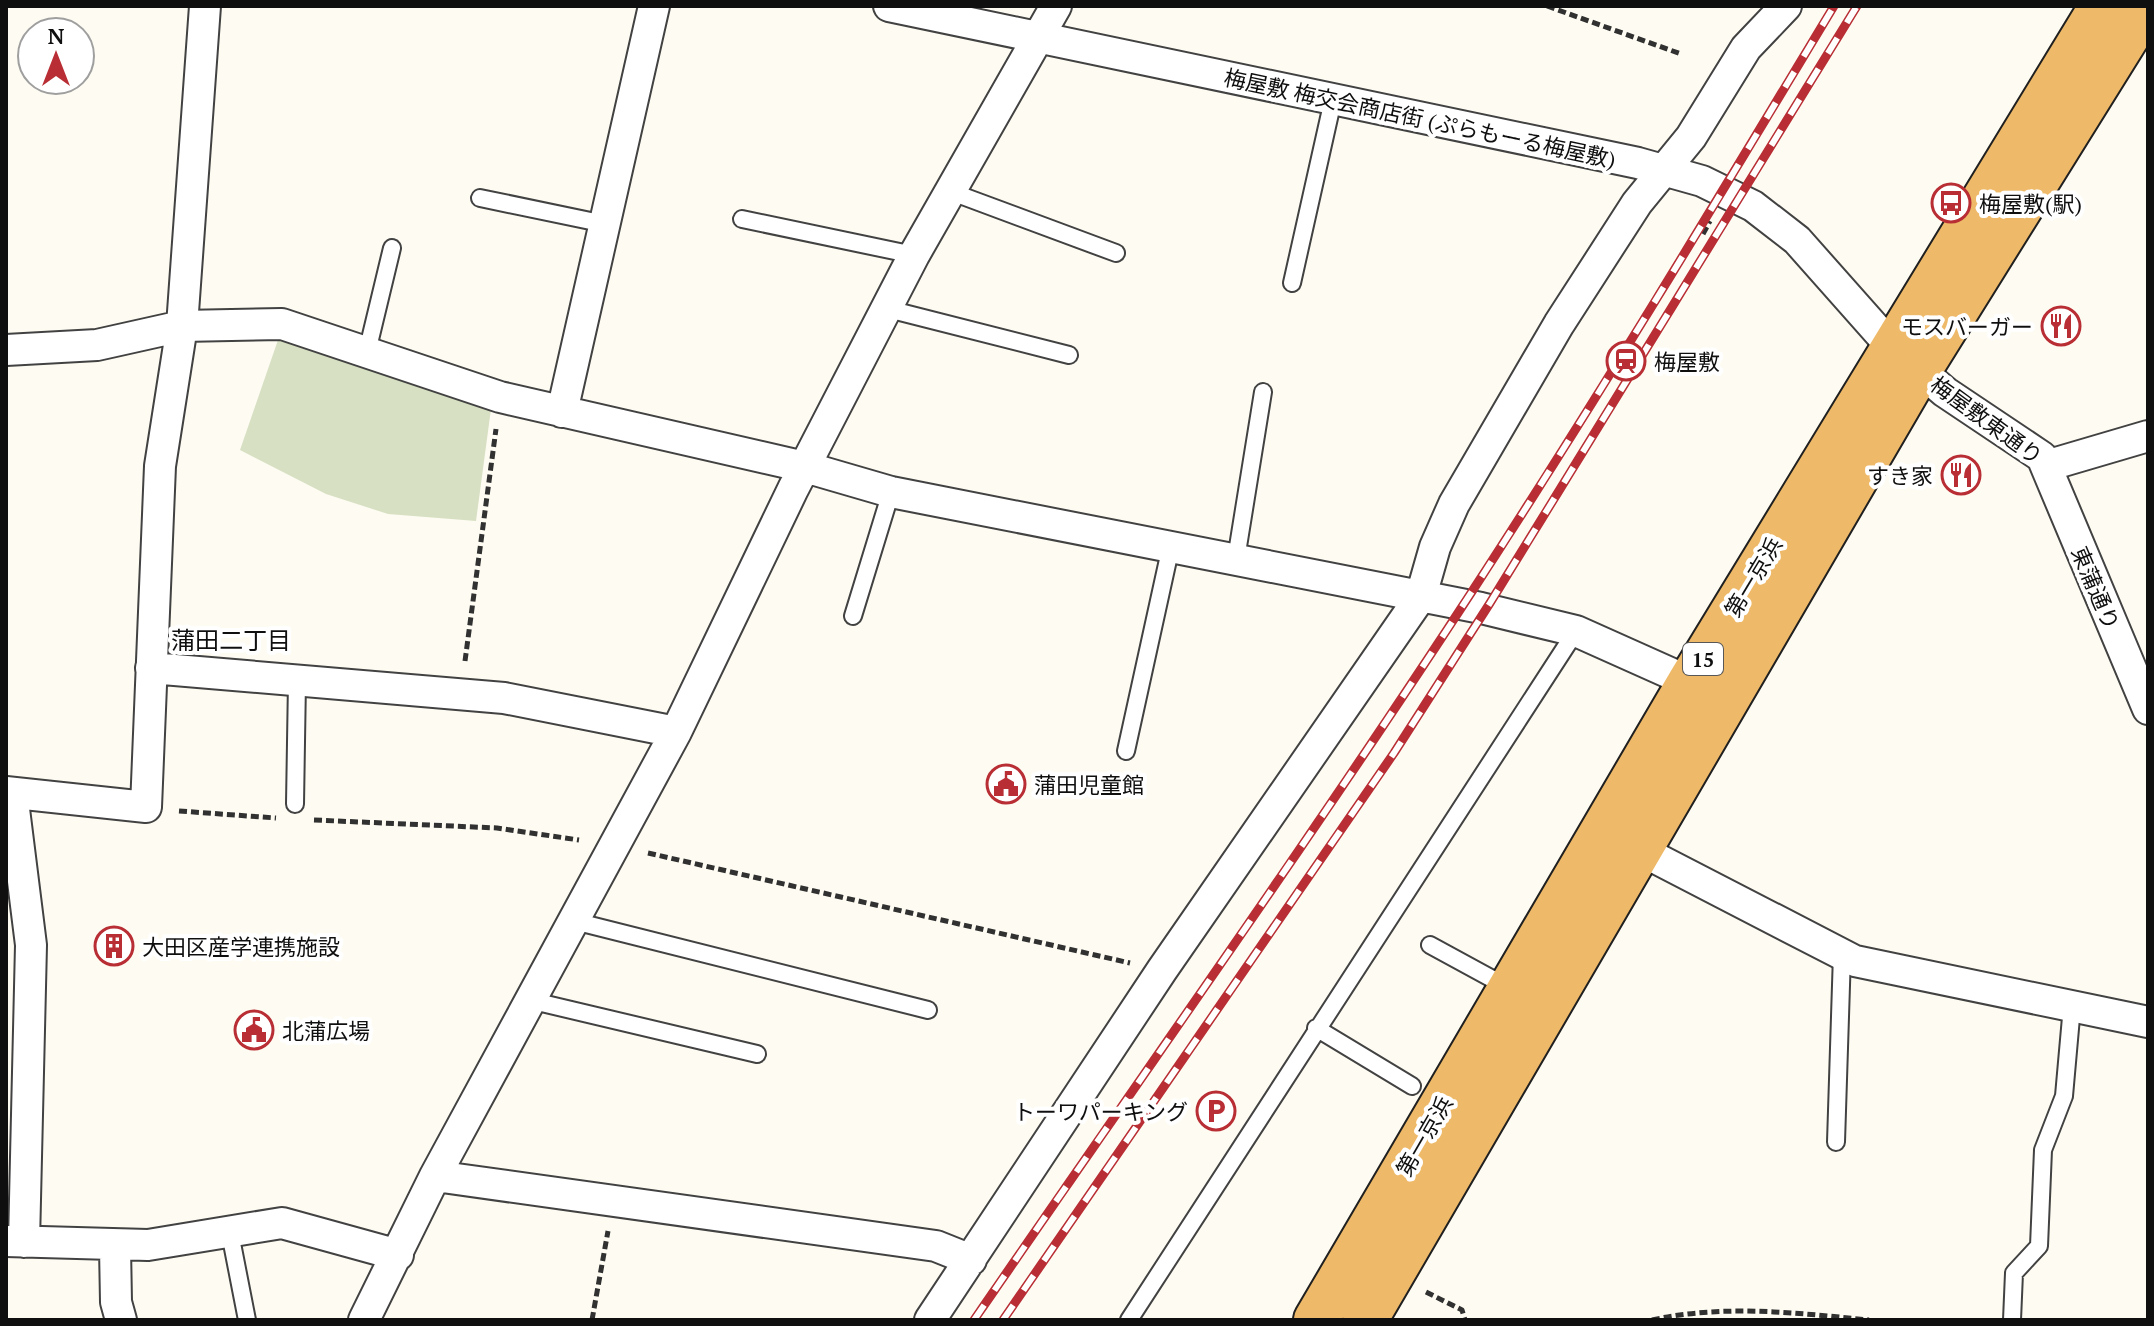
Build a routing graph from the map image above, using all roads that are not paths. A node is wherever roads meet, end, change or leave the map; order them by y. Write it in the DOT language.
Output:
graph roads {
  1 [pos="205,6"];
  2 [pos="654,6"];
  3 [pos="889,6"];
  4 [pos="1056,6"];
  5 [pos="1786,6"];
  6 [pos="2102,6"];
  7 [pos="2146,6"];
  8 [pos="1035,37"];
  9 [pos="1333,100"];
  10 [pos="1664,170"];
  11 [pos="949,191"];
  12 [pos="480,198"];
  13 [pos="742,219"];
  14 [pos="605,224"];
  15 [pos="392,248"];
  16 [pos="1116,253"];
  17 [pos="914,255"];
  18 [pos="1292,283"];
  19 [pos="888,309"];
  20 [pos="182,326"];
  21 [pos="6,350"];
  22 [pos="367,352"];
  23 [pos="1069,355"];
  24 [pos="1905,358"];
  25 [pos="1263,392"];
  26 [pos="562,412"];
  27 [pos="2148,436"];
  28 [pos="2046,466"];
  29 [pos="805,467"];
  30 [pos="891,492"];
  31 [pos="1171,546"];
  32 [pos="1236,559"];
  33 [pos="1421,596"];
  34 [pos="853,616"];
  35 [pos="1576,631"];
  36 [pos="151,668"];
  37 [pos="297,681"];
  38 [pos="1690,682"];
  39 [pos="2148,709"];
  40 [pos="676,732"];
  41 [pos="1126,751"];
  42 [pos="6,794"];
  43 [pos="293,812"];
  44 [pos="1640,850"];
  45 [pos="13,858"];
  46 [pos="574,921"];
  47 [pos="1430,945"];
  48 [pos="1842,954"];
  49 [pos="1511,989"];
  50 [pos="529,1000"];
  51 [pos="2072,1006"];
  52 [pos="928,1010"];
  53 [pos="2148,1022"];
  54 [pos="1316,1028"];
  55 [pos="757,1054"];
  56 [pos="1412,1086"];
  57 [pos="1836,1142"];
  58 [pos="435,1176"];
  59 [pos="230,1233"];
  60 [pos="15,1242"];
  61 [pos="115,1247"];
  62 [pos="398,1255"];
  63 [pos="971,1260"];
  64 [pos="121,1320"];
  65 [pos="247,1320"];
  66 [pos="364,1320"];
  67 [pos="930,1320"];
  68 [pos="1129,1320"];
  69 [pos="1316,1320"];
  70 [pos="1365,1320"];
  71 [pos="2012,1320"];
  1 -- 20 [label="street"];
  2 -- 14 [label="street"];
  3 -- 8 [label="street, 梅屋敷 梅交会商店街 (ぷらもーる梅屋敷)"];
  4 -- 8 [label="street"];
  5 -- 10 [label="street"];
  6 -- 24 [label="highway, 第一京浜 / 15"];
  7 -- 24 [label="highway, 第一京浜 / 15"];
  8 -- 9 [label="street, 梅屋敷 梅交会商店街 (ぷらもーる梅屋敷)"];
  8 -- 11 [label="street"];
  9 -- 10 [label="street, 梅屋敷 梅交会商店街 (ぷらもーる梅屋敷)"];
  9 -- 18 [label="lane"];
  10 -- 24 [label="street, 梅屋敷 梅交会商店街 (ぷらもーる梅屋敷)"];
  10 -- 33 [label="street"];
  11 -- 16 [label="lane"];
  11 -- 17 [label="street"];
  12 -- 14 [label="lane"];
  13 -- 17 [label="lane"];
  14 -- 26 [label="street"];
  15 -- 22 [label="lane"];
  17 -- 19 [label="street"];
  19 -- 23 [label="lane"];
  19 -- 29 [label="street"];
  20 -- 21 [label="street"];
  20 -- 22 [label="street"];
  20 -- 36 [label="street"];
  22 -- 26 [label="street"];
  24 -- 28 [label="street, 梅屋敷東通り"];
  24 -- 38 [label="highway, 第一京浜 / 15"];
  24 -- 44 [label="highway, 第一京浜 / 15"];
  25 -- 32 [label="lane"];
  26 -- 29 [label="street"];
  27 -- 28 [label="street, 梅屋敷東通り"];
  28 -- 39 [label="street, 東蒲通り"];
  29 -- 30 [label="street"];
  29 -- 40 [label="street"];
  30 -- 31 [label="street"];
  30 -- 34 [label="lane"];
  31 -- 32 [label="street"];
  31 -- 41 [label="lane"];
  32 -- 33 [label="street"];
  33 -- 35 [label="street"];
  33 -- 63 [label="street"];
  35 -- 38 [label="street"];
  35 -- 54 [label="lane"];
  36 -- 37 [label="street"];
  36 -- 42 [label="street"];
  37 -- 40 [label="street"];
  37 -- 43 [label="lane"];
  38 -- 49 [label="highway, 第一京浜 / 15"];
  40 -- 46 [label="street"];
  42 -- 45 [label="street"];
  44 -- 48 [label="street"];
  44 -- 70 [label="highway, 第一京浜 / 15"];
  45 -- 60 [label="street"];
  46 -- 50 [label="street"];
  46 -- 52 [label="lane"];
  47 -- 49 [label="lane"];
  48 -- 51 [label="street"];
  48 -- 57 [label="lane"];
  49 -- 69 [label="highway, 第一京浜 / 15"];
  50 -- 55 [label="lane"];
  50 -- 58 [label="street"];
  51 -- 53 [label="street"];
  51 -- 71 [label="lane"];
  54 -- 56 [label="lane"];
  54 -- 68 [label="lane"];
  58 -- 62 [label="street"];
  58 -- 63 [label="street"];
  59 -- 61 [label="street"];
  59 -- 62 [label="street"];
  59 -- 65 [label="lane"];
  60 -- 61 [label="street"];
  61 -- 64 [label="street"];
  62 -- 66 [label="street"];
  63 -- 67 [label="street"];
}
